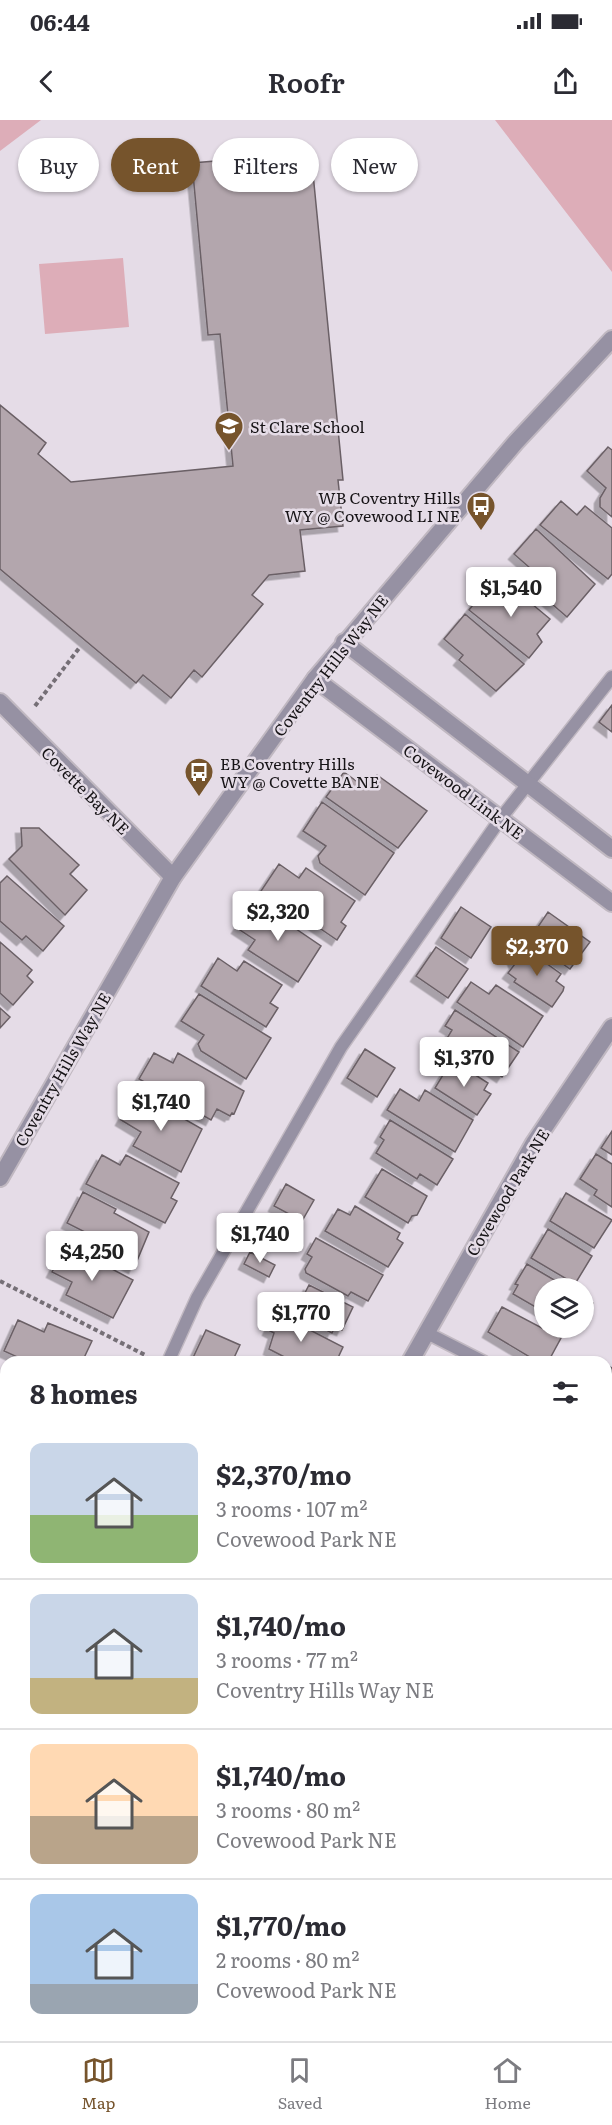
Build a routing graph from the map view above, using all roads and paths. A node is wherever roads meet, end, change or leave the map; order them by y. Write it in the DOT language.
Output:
graph roads {
  1 [pos="612,339"];
  2 [pos="344,642"];
  3 [pos="80,647"];
  4 [pos="612,677"];
  5 [pos="315,679"];
  6 [pos="0,702"];
  7 [pos="35,706"];
  8 [pos="528,784"];
  9 [pos="501,818"];
  10 [pos="612,849"];
  11 [pos="173,877"];
  12 [pos="612,903"];
  13 [pos="612,1027"];
  14 [pos="0,1178"];
  15 [pos="0,1281"];
  16 [pos="425,1332"];
  17 [pos="146,1356"];
  18 [pos="171,1356"];
  19 [pos="413,1356"];
  20 [pos="472,1356"];
  1 -- 2 [label="street, Coventry Hills Way NE"];
  2 -- 5 [label="street, Coventry Hills Way NE"];
  2 -- 8 [label="street"];
  3 -- 7 [label="path"];
  4 -- 8 [label="lane"];
  5 -- 9 [label="street, Covewood Link NE"];
  5 -- 11 [label="street, Coventry Hills Way NE"];
  6 -- 11 [label="street, Covette Bay NE"];
  8 -- 9 [label="lane"];
  8 -- 10 [label="street"];
  9 -- 12 [label="street, Covewood Link NE"];
  9 -- 18 [label="lane"];
  11 -- 14 [label="street, Coventry Hills Way NE"];
  13 -- 16 [label="street, Covewood Park NE"];
  15 -- 17 [label="path"];
  16 -- 19 [label="street, Covewood Park NE"];
  16 -- 20 [label="lane"];
}
